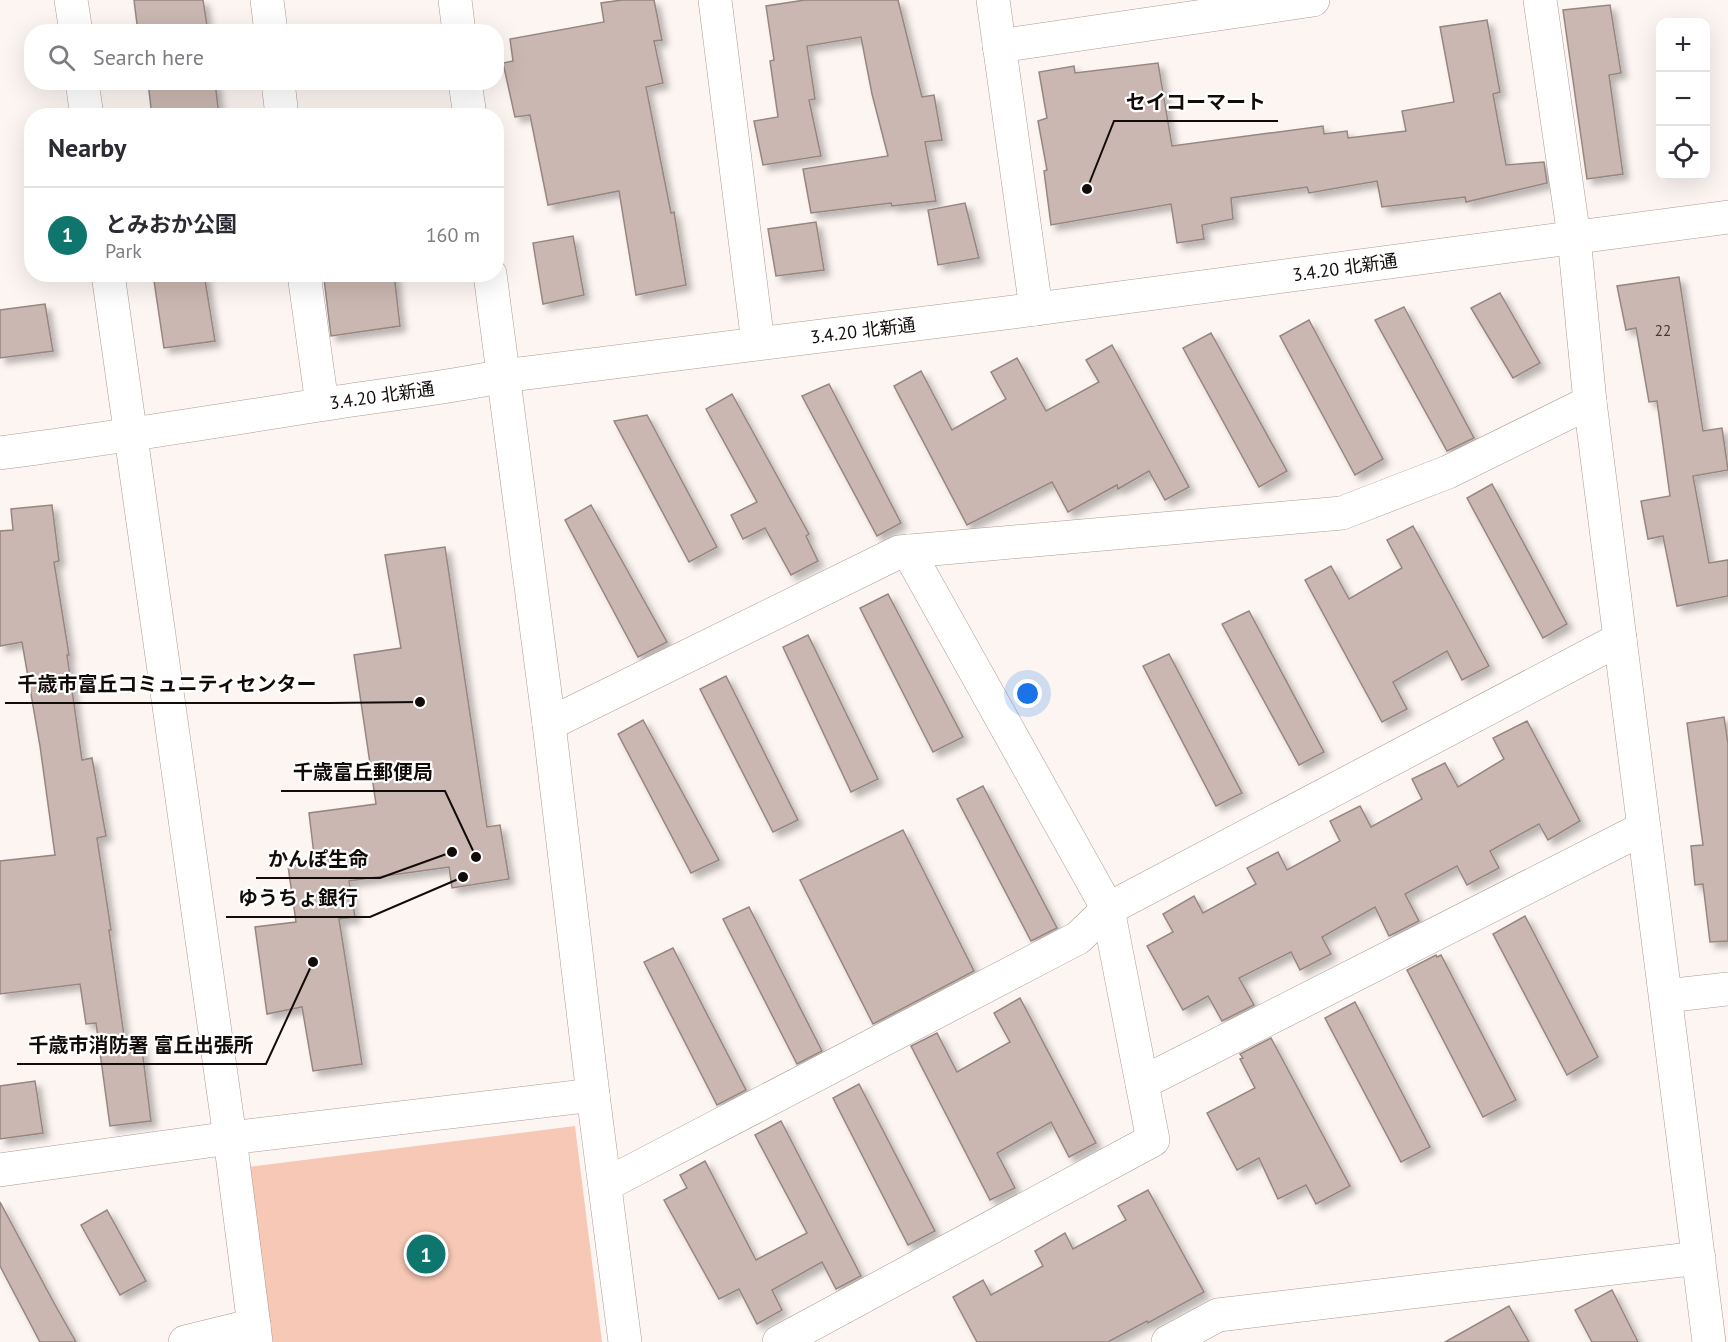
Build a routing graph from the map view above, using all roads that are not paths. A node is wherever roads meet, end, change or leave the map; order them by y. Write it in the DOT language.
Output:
graph roads {
  1 [pos="71,0"];
  2 [pos="267,0"];
  3 [pos="455,0"];
  4 [pos="715,0"];
  5 [pos="993,0"];
  6 [pos="1313,0"];
  7 [pos="1540,0"];
  8 [pos="75,24"];
  9 [pos="270,24"];
  10 [pos="458,24"];
  11 [pos="999,46"];
  12 [pos="83,90"];
  13 [pos="279,90"];
  14 [pos="466,90"];
  15 [pos="86,108"];
  16 [pos="281,108"];
  17 [pos="469,108"];
  18 [pos="1728,217"];
  19 [pos="1574,237"];
  20 [pos="109,282"];
  21 [pos="305,282"];
  22 [pos="491,282"];
  23 [pos="1036,309"];
  24 [pos="758,344"];
  25 [pos="503,376"];
  26 [pos="1590,402"];
  27 [pos="322,404"];
  28 [pos="129,436"];
  29 [pos="0,453"];
  30 [pos="909,552"];
  31 [pos="1620,639"];
  32 [pos="549,724"];
  33 [pos="1644,828"];
  34 [pos="1108,909"];
  35 [pos="1728,989"];
  36 [pos="1665,996"];
  37 [pos="1142,1083"];
  38 [pos="593,1095"];
  39 [pos="230,1138"];
  40 [pos="0,1170"];
  41 [pos="605,1185"];
  42 [pos="1699,1258"];
  43 [pos="255,1334"];
  44 [pos="185,1342"];
  45 [pos="625,1342"];
  46 [pos="779,1342"];
  47 [pos="1168,1342"];
  48 [pos="1709,1342"];
  1 -- 8 [label="street"];
  2 -- 9 [label="street"];
  3 -- 10 [label="street"];
  4 -- 24 [label="street"];
  5 -- 11 [label="street"];
  6 -- 11 [label="street"];
  7 -- 19 [label="street"];
  11 -- 23 [label="street"];
  12 -- 15 [label="street"];
  13 -- 16 [label="street"];
  14 -- 17 [label="street"];
  18 -- 19 [label="street, 3.4.20 北新通"];
  19 -- 23 [label="street, 3.4.20 北新通"];
  19 -- 26 [label="street"];
  20 -- 28 [label="street"];
  21 -- 27 [label="street"];
  22 -- 25 [label="street"];
  23 -- 24 [label="street, 3.4.20 北新通"];
  24 -- 25 [label="street, 3.4.20 北新通"];
  25 -- 27 [label="street, 3.4.20 北新通"];
  25 -- 32 [label="street"];
  26 -- 30 [label="street"];
  26 -- 31 [label="street"];
  27 -- 28 [label="street, 3.4.20 北新通"];
  28 -- 29 [label="street, 3.4.20 北新通"];
  28 -- 39 [label="street"];
  30 -- 32 [label="street"];
  30 -- 34 [label="street"];
  31 -- 33 [label="street"];
  31 -- 34 [label="street"];
  32 -- 38 [label="street"];
  33 -- 36 [label="street"];
  33 -- 37 [label="street"];
  34 -- 37 [label="street"];
  34 -- 41 [label="street"];
  35 -- 36 [label="street"];
  36 -- 42 [label="street"];
  37 -- 46 [label="street"];
  38 -- 39 [label="street"];
  38 -- 41 [label="street"];
  39 -- 40 [label="street"];
  39 -- 43 [label="street"];
  41 -- 45 [label="street"];
  42 -- 47 [label="street"];
  42 -- 48 [label="street"];
  43 -- 44 [label="street"];
}
